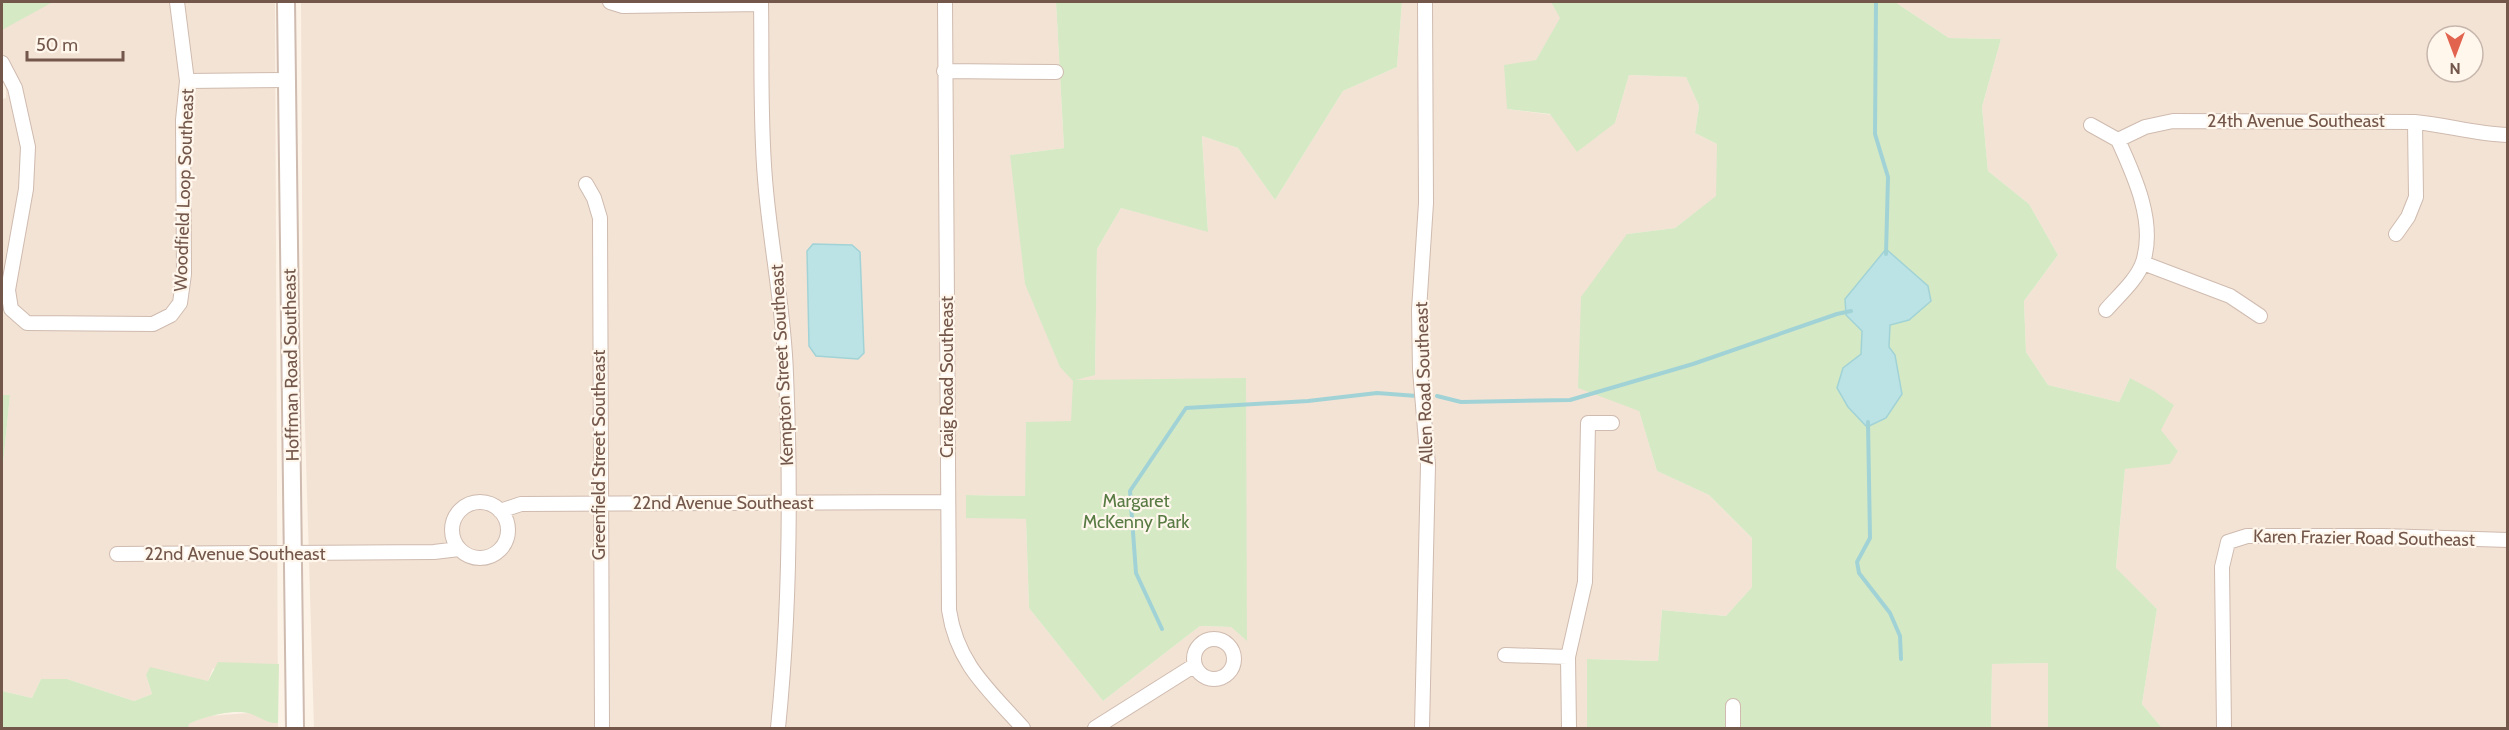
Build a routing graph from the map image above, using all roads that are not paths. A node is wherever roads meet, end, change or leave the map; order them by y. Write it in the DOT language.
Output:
graph roads {
  1 [pos="177,2"];
  2 [pos="286,2"];
  3 [pos="610,2"];
  4 [pos="945,2"];
  5 [pos="1425,2"];
  6 [pos="761,3"];
  7 [pos="2,63"];
  8 [pos="944,71"];
  9 [pos="1056,72"];
  10 [pos="287,80"];
  11 [pos="187,81"];
  12 [pos="2415,122"];
  13 [pos="2091,124"];
  14 [pos="2508,135"];
  15 [pos="2118,140"];
  16 [pos="586,184"];
  17 [pos="2396,234"];
  18 [pos="2143,263"];
  19 [pos="2106,310"];
  20 [pos="2259,316"];
  21 [pos="1612,423"];
  22 [pos="948,502"];
  23 [pos="789,503"];
  24 [pos="599,504"];
  25 [pos="500,511"];
  26 [pos="2508,540"];
  27 [pos="459,549"];
  28 [pos="117,554"];
  29 [pos="294,554"];
  30 [pos="1505,656"];
  31 [pos="1568,657"];
  32 [pos="1195,664"];
  33 [pos="1733,706"];
  34 [pos="295,729"];
  35 [pos="602,729"];
  36 [pos="778,729"];
  37 [pos="1023,729"];
  38 [pos="1095,729"];
  39 [pos="1422,729"];
  40 [pos="1569,729"];
  41 [pos="1733,729"];
  42 [pos="2224,729"];
  1 -- 11 [label="street, Woodfield Loop Southeast"];
  2 -- 10 [label="street, Hoffman Road Southeast"];
  3 -- 6 [label="street"];
  4 -- 8 [label="street, Craig Road Southeast"];
  5 -- 39 [label="street, Allen Road Southeast"];
  6 -- 23 [label="street, Kempton Street Southeast"];
  7 -- 11 [label="street, Woodfield Loop Southeast"];
  8 -- 9 [label="street"];
  8 -- 22 [label="street, Craig Road Southeast"];
  10 -- 11 [label="street"];
  10 -- 29 [label="street, Hoffman Road Southeast"];
  12 -- 14 [label="street, 24th Avenue Southeast"];
  12 -- 15 [label="street, 24th Avenue Southeast"];
  12 -- 17 [label="street"];
  13 -- 15 [label="street"];
  15 -- 18 [label="street"];
  16 -- 24 [label="street, Greenfield Street Southeast"];
  18 -- 19 [label="street"];
  18 -- 20 [label="street"];
  21 -- 31 [label="street"];
  22 -- 23 [label="street, 22nd Avenue Southeast"];
  22 -- 37 [label="street, Craig Road Southeast"];
  23 -- 24 [label="street, 22nd Avenue Southeast"];
  23 -- 36 [label="street, Kempton Street Southeast"];
  24 -- 25 [label="street, 22nd Avenue Southeast"];
  24 -- 35 [label="street, Greenfield Street Southeast"];
  25 -- 27 [label="street, 22nd Avenue Southeast"];
  25 -- 27 [label="street, 22nd Avenue Southeast"];
  26 -- 42 [label="street, Karen Frazier Road Southeast"];
  27 -- 29 [label="street, 22nd Avenue Southeast"];
  28 -- 29 [label="street, 22nd Avenue Southeast"];
  29 -- 34 [label="street, Hoffman Road Southeast"];
  30 -- 31 [label="street"];
  31 -- 40 [label="street"];
  32 -- 38 [label="street"];
  33 -- 41 [label="street"];
}
